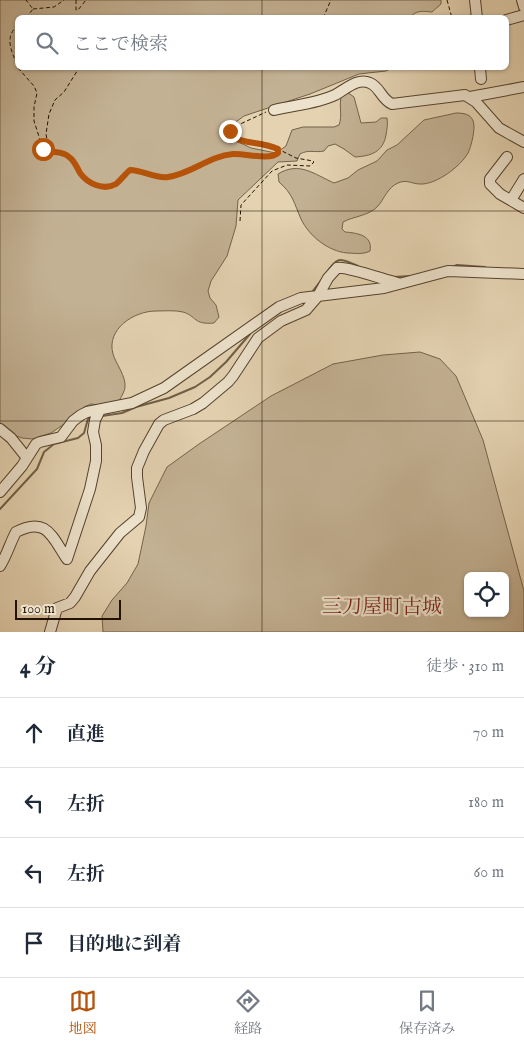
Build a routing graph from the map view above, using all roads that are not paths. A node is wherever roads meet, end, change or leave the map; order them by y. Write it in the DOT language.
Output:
graph roads {
  1 [pos="476,0"];
  2 [pos="522,0"];
  3 [pos="524,7"];
  4 [pos="478,15"];
  5 [pos="524,15"];
  6 [pos="509,19"];
  7 [pos="480,70"];
  8 [pos="481,79"];
  9 [pos="524,87"];
  10 [pos="470,97"];
  11 [pos="274,110"];
  12 [pos="524,142"];
  13 [pos="507,157"];
  14 [pos="524,179"];
  15 [pos="511,200"];
  16 [pos="524,208"];
  17 [pos="524,274"];
  18 [pos="402,283"];
  19 [pos="313,296"];
  20 [pos="100,410"];
  21 [pos="0,429"];
  22 [pos="27,458"];
  23 [pos="0,492"];
  24 [pos="0,566"];
  25 [pos="50,632"];
  1 -- 4 [label="street"];
  2 -- 3 [label="street"];
  5 -- 6 [label="street"];
  7 -- 8 [label="street"];
  9 -- 10 [label="street"];
  10 -- 11 [label="street"];
  10 -- 12 [label="street"];
  13 -- 15 [label="street"];
  14 -- 15 [label="street"];
  15 -- 16 [label="street"];
  17 -- 18 [label="street"];
  18 -- 19 [label="street"];
  18 -- 19 [label="street"];
  19 -- 20 [label="street"];
  19 -- 25 [label="street"];
  20 -- 22 [label="street"];
  20 -- 24 [label="street"];
  21 -- 22 [label="street"];
  22 -- 23 [label="street"];
}
